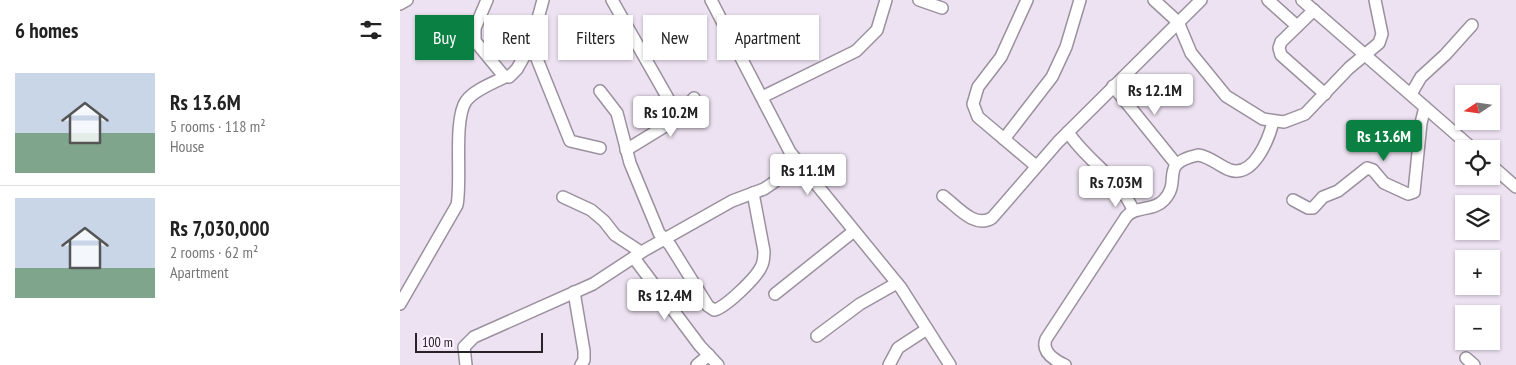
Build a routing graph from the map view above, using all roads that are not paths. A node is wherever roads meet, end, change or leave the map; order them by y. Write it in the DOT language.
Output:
graph roads {
  1 [pos="406,0"];
  2 [pos="487,0"];
  3 [pos="543,0"];
  4 [pos="612,0"];
  5 [pos="711,0"];
  6 [pos="886,0"];
  7 [pos="919,0"];
  8 [pos="1027,0"];
  9 [pos="1080,0"];
  10 [pos="1154,0"];
  11 [pos="1201,0"];
  12 [pos="1268,0"];
  13 [pos="1302,0"];
  14 [pos="1375,0"];
  15 [pos="400,4"];
  16 [pos="942,8"];
  17 [pos="1314,10"];
  18 [pos="541,15"];
  19 [pos="1178,22"];
  20 [pos="1472,25"];
  21 [pos="1298,26"];
  22 [pos="1365,54"];
  23 [pos="522,60"];
  24 [pos="537,60"];
  25 [pos="505,77"];
  26 [pos="1113,86"];
  27 [pos="600,91"];
  28 [pos="1325,94"];
  29 [pos="1411,94"];
  30 [pos="762,97"];
  31 [pos="694,98"];
  32 [pos="1426,107"];
  33 [pos="678,116"];
  34 [pos="1272,122"];
  35 [pos="1068,132"];
  36 [pos="1004,139"];
  37 [pos="1463,140"];
  38 [pos="600,148"];
  39 [pos="626,150"];
  40 [pos="799,164"];
  41 [pos="1176,164"];
  42 [pos="1036,166"];
  43 [pos="1500,171"];
  44 [pos="1513,180"];
  45 [pos="754,193"];
  46 [pos="943,196"];
  47 [pos="563,197"];
  48 [pos="1293,200"];
  49 [pos="1133,210"];
  50 [pos="854,231"];
  51 [pos="664,239"];
  52 [pos="637,255"];
  53 [pos="897,283"];
  54 [pos="574,292"];
  55 [pos="774,294"];
  56 [pos="400,304"];
  57 [pos="927,329"];
  58 [pos="816,336"];
  59 [pos="709,355"];
  60 [pos="466,365"];
  61 [pos="581,365"];
  62 [pos="697,365"];
  63 [pos="718,365"];
  64 [pos="889,365"];
  65 [pos="950,365"];
  66 [pos="1065,365"];
  1 -- 15 [label="street"];
  2 -- 25 [label="street"];
  3 -- 18 [label="street"];
  4 -- 33 [label="street"];
  5 -- 30 [label="street"];
  6 -- 30 [label="street"];
  7 -- 16 [label="street"];
  8 -- 36 [label="street"];
  9 -- 36 [label="street"];
  10 -- 19 [label="street"];
  11 -- 19 [label="street"];
  12 -- 21 [label="street"];
  13 -- 17 [label="street"];
  14 -- 22 [label="street"];
  17 -- 21 [label="street"];
  17 -- 22 [label="street"];
  19 -- 26 [label="street"];
  19 -- 34 [label="street"];
  20 -- 29 [label="street"];
  21 -- 28 [label="street"];
  22 -- 28 [label="street"];
  22 -- 29 [label="street"];
  23 -- 25 [label="street"];
  24 -- 38 [label="street"];
  25 -- 56 [label="street"];
  26 -- 35 [label="street"];
  26 -- 41 [label="street"];
  27 -- 39 [label="street"];
  28 -- 34 [label="street"];
  29 -- 32 [label="street"];
  30 -- 40 [label="street"];
  31 -- 33 [label="street"];
  32 -- 37 [label="street"];
  32 -- 48 [label="street"];
  33 -- 39 [label="street"];
  34 -- 41 [label="street"];
  35 -- 42 [label="street"];
  35 -- 49 [label="street"];
  36 -- 42 [label="street"];
  39 -- 51 [label="street"];
  40 -- 45 [label="street"];
  40 -- 50 [label="street"];
  41 -- 49 [label="street"];
  42 -- 46 [label="street"];
  43 -- 44 [label="street"];
  45 -- 51 [label="street"];
  45 -- 51 [label="street"];
  47 -- 52 [label="street"];
  49 -- 66 [label="street"];
  50 -- 53 [label="street"];
  50 -- 55 [label="street"];
  51 -- 52 [label="street"];
  52 -- 54 [label="street"];
  52 -- 59 [label="street"];
  53 -- 57 [label="street"];
  53 -- 58 [label="street"];
  54 -- 60 [label="street"];
  54 -- 61 [label="street"];
  57 -- 64 [label="street"];
  57 -- 65 [label="street"];
  59 -- 62 [label="street"];
  59 -- 63 [label="street"];
}
